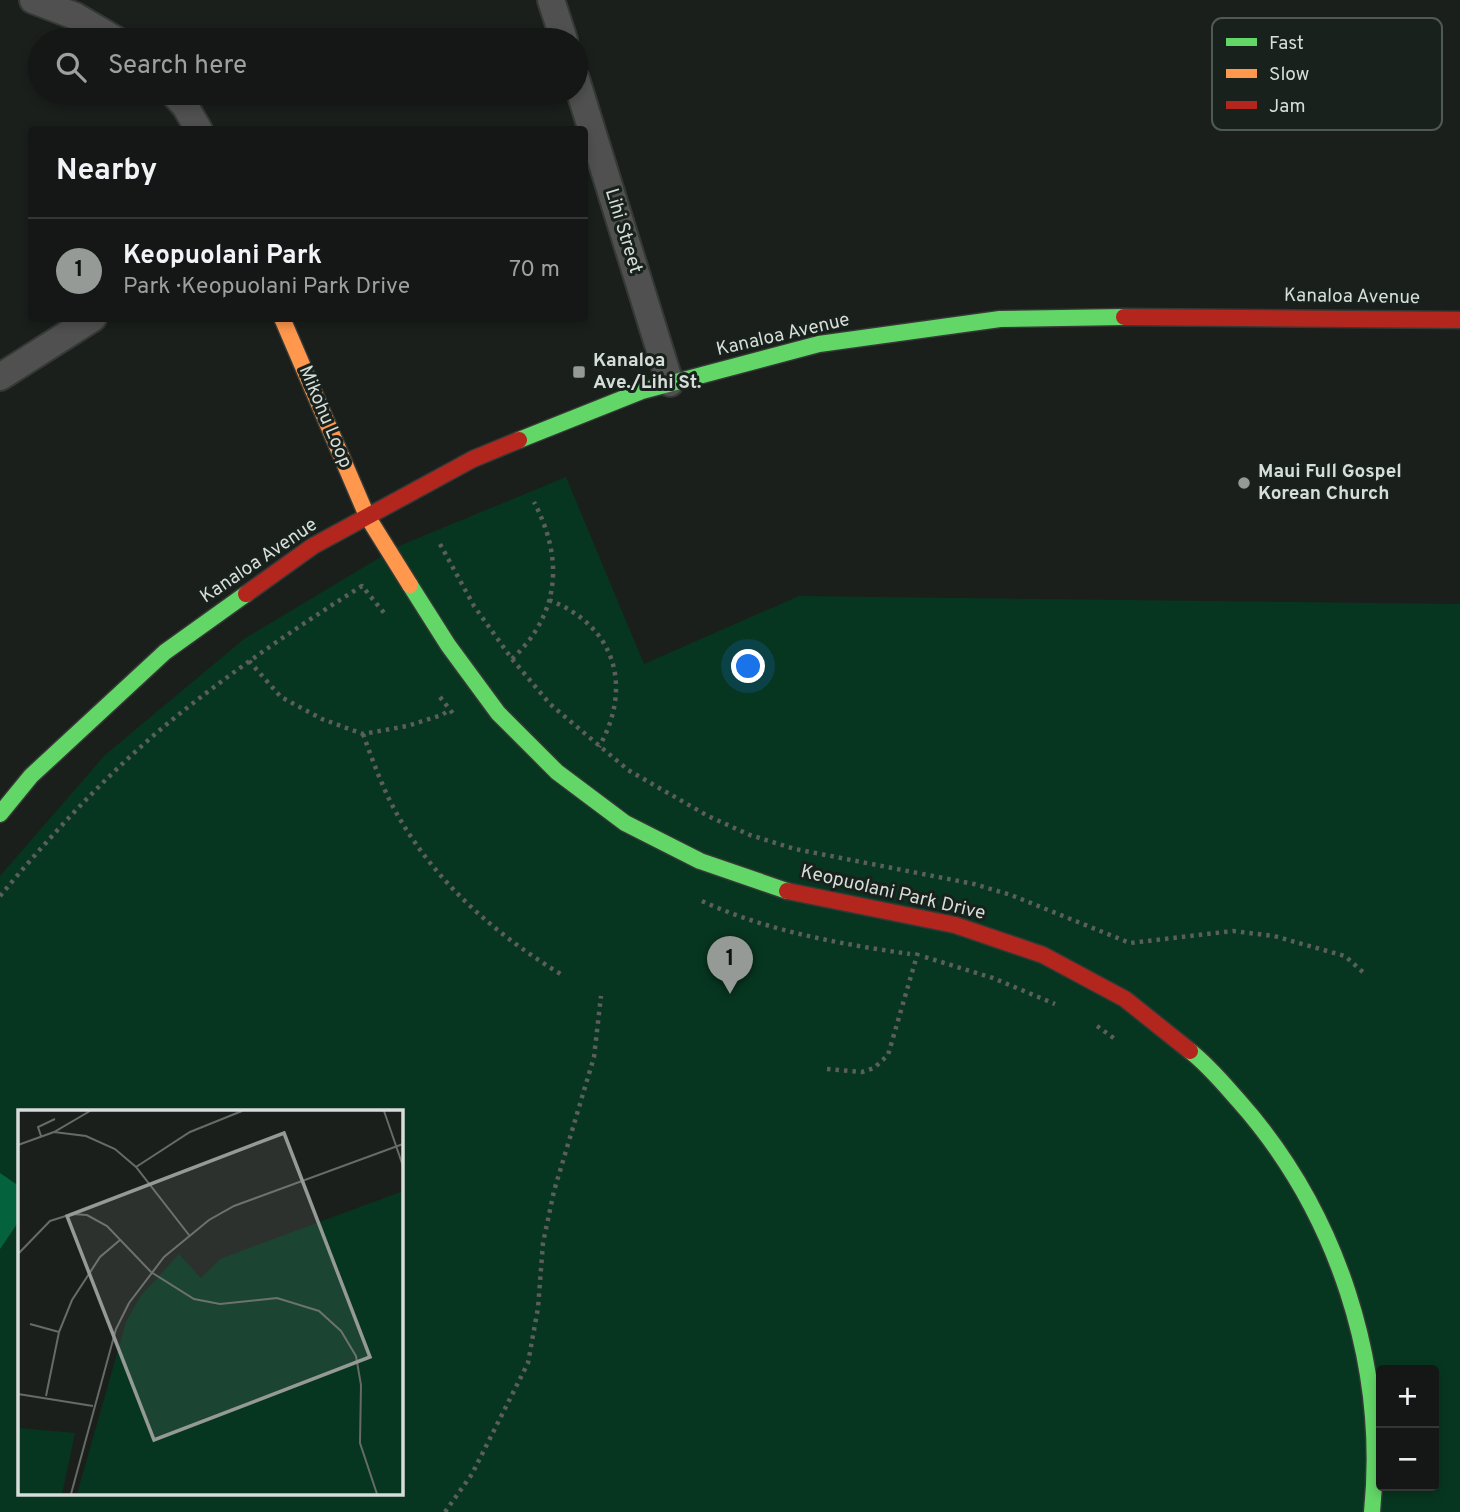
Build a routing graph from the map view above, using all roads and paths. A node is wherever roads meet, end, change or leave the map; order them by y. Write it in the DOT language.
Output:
graph roads {
  1 [pos="33,0"];
  2 [pos="551,0"];
  3 [pos="96,28"];
  4 [pos="560,28"];
  5 [pos="181,105"];
  6 [pos="584,105"];
  7 [pos="196,126"];
  8 [pos="1460,320"];
  9 [pos="87,322"];
  10 [pos="284,322"];
  11 [pos="0,377"];
  12 [pos="670,383"];
  13 [pos="534,502"];
  14 [pos="368,516"];
  15 [pos="440,544"];
  16 [pos="549,600"];
  17 [pos="392,623"];
  18 [pos="512,659"];
  19 [pos="249,662"];
  20 [pos="437,693"];
  21 [pos="449,710"];
  22 [pos="458,720"];
  23 [pos="363,734"];
  24 [pos="599,748"];
  25 [pos="0,814"];
  26 [pos="935,876"];
  27 [pos="0,896"];
  28 [pos="696,899"];
  29 [pos="926,919"];
  30 [pos="917,955"];
  31 [pos="1366,974"];
  32 [pos="564,976"];
  33 [pos="601,996"];
  34 [pos="1064,1008"];
  35 [pos="1087,1021"];
  36 [pos="1120,1043"];
  37 [pos="827,1069"];
  38 [pos="445,1512"];
  39 [pos="1372,1512"];
  1 -- 3 [label="street"];
  2 -- 4 [label="street"];
  5 -- 7 [label="street"];
  6 -- 12 [label="street, Lihi Street"];
  8 -- 12 [label="street, Kanaloa Avenue"];
  9 -- 11 [label="street"];
  10 -- 14 [label="street, Mikohu Loop"];
  12 -- 14 [label="street, Kanaloa Avenue"];
  13 -- 16 [label="path"];
  14 -- 25 [label="street, Kanaloa Avenue"];
  14 -- 29 [label="street, Keopuolani Park Drive"];
  15 -- 18 [label="path"];
  16 -- 18 [label="path"];
  16 -- 24 [label="path"];
  17 -- 19 [label="path"];
  18 -- 24 [label="path"];
  19 -- 23 [label="path"];
  19 -- 27 [label="path"];
  20 -- 21 [label="path"];
  21 -- 22 [label="path"];
  21 -- 23 [label="path"];
  23 -- 32 [label="path"];
  24 -- 26 [label="path"];
  26 -- 29 [label="path"];
  26 -- 31 [label="path"];
  28 -- 30 [label="path"];
  29 -- 30 [label="path"];
  29 -- 39 [label="street, Keopuolani Park Drive"];
  30 -- 34 [label="path"];
  30 -- 37 [label="path"];
  33 -- 38 [label="path"];
  35 -- 36 [label="path"];
}
